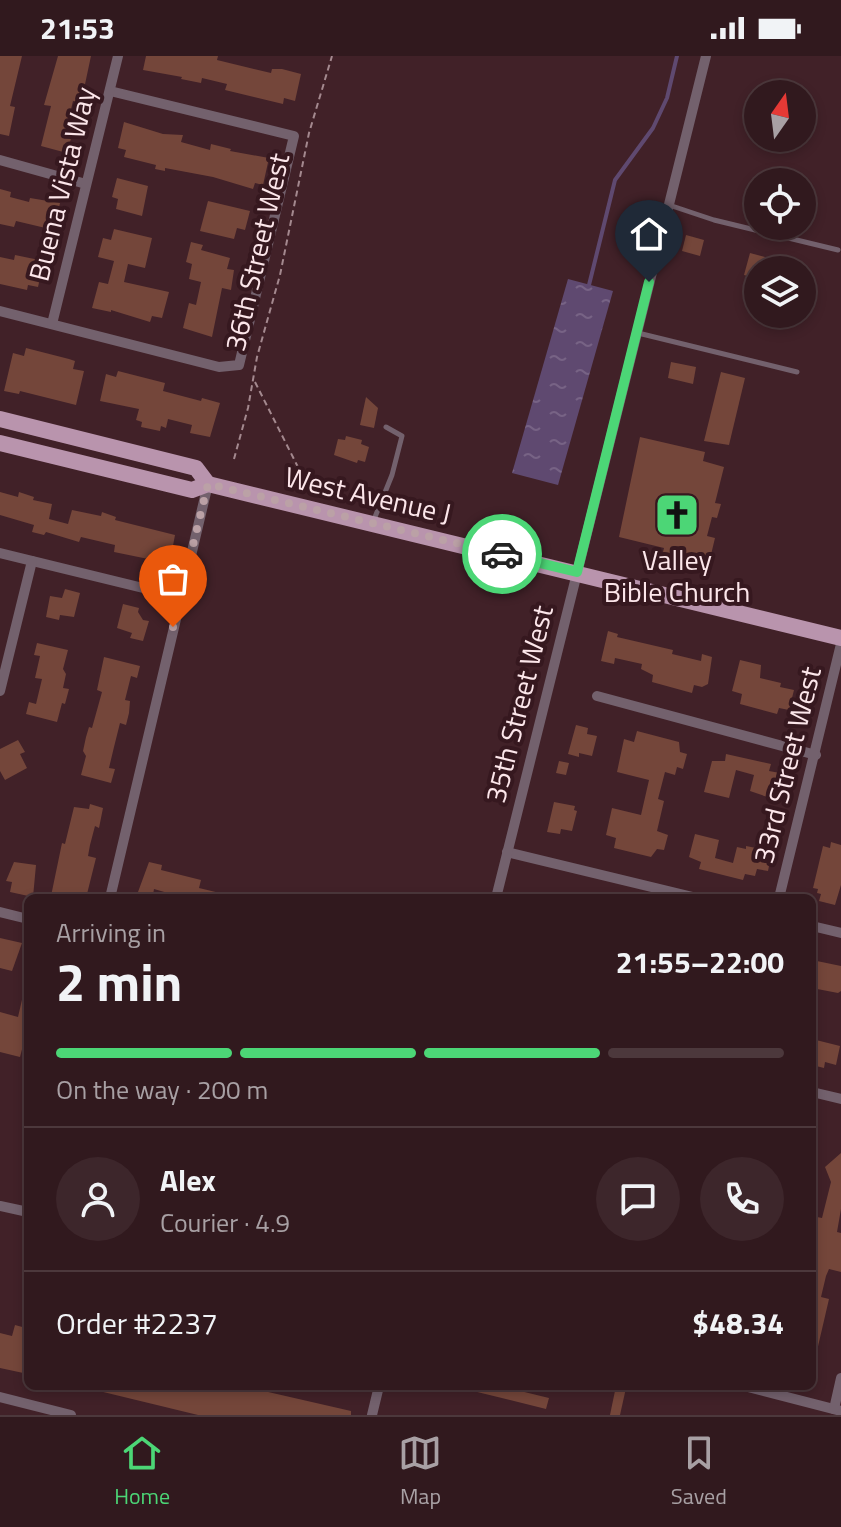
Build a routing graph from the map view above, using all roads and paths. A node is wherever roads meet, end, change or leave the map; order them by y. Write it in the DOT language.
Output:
graph roads {
  1 [pos="118,56"];
  2 [pos="332,56"];
  3 [pos="706,56"];
  4 [pos="110,91"];
  5 [pos="0,160"];
  6 [pos="86,184"];
  7 [pos="668,205"];
  8 [pos="838,250"];
  9 [pos="0,311"];
  10 [pos="52,324"];
  11 [pos="637,333"];
  12 [pos="239,365"];
  13 [pos="797,372"];
  14 [pos="254,379"];
  15 [pos="0,419"];
  16 [pos="386,427"];
  17 [pos="0,443"];
  18 [pos="234,459"];
  19 [pos="303,477"];
  20 [pos="208,484"];
  21 [pos="373,523"];
  22 [pos="0,553"];
  23 [pos="32,561"];
  24 [pos="577,572"];
  25 [pos="180,597"];
  26 [pos="841,638"];
  27 [pos="841,644"];
  28 [pos="0,691"];
  29 [pos="597,696"];
  30 [pos="816,755"];
  31 [pos="507,852"];
  32 [pos="111,894"];
  33 [pos="497,894"];
  34 [pos="680,894"];
  35 [pos="780,894"];
  36 [pos="0,912"];
  37 [pos="24,918"];
  38 [pos="816,927"];
  39 [pos="841,933"];
  40 [pos="816,1093"];
  41 [pos="841,1099"];
  42 [pos="0,1206"];
  43 [pos="24,1211"];
  44 [pos="841,1378"];
  45 [pos="378,1390"];
  46 [pos="760,1390"];
  47 [pos="0,1397"];
  48 [pos="837,1410"];
  49 [pos="71,1415"];
  50 [pos="372,1415"];
  1 -- 4 [label="street, Buena Vista Way"];
  2 -- 14 [label="path, 36th Street West"];
  3 -- 7 [label="street, 35th Street West"];
  4 -- 6 [label="street, Buena Vista Way"];
  4 -- 12 [label="street, 36th Street West"];
  5 -- 6 [label="street"];
  6 -- 10 [label="street, Buena Vista Way"];
  7 -- 8 [label="lane"];
  7 -- 11 [label="street, 35th Street West"];
  9 -- 10 [label="street"];
  10 -- 12 [label="street"];
  11 -- 13 [label="lane"];
  11 -- 24 [label="street, 35th Street West"];
  12 -- 14 [label="path"];
  14 -- 18 [label="path, 36th Street West"];
  14 -- 19 [label="path"];
  15 -- 20 [label="main road, West Avenue J"];
  16 -- 21 [label="lane"];
  17 -- 20 [label="main road, West Avenue J"];
  20 -- 21 [label="main road, West Avenue J"];
  20 -- 25 [label="street"];
  21 -- 24 [label="main road, West Avenue J"];
  22 -- 23 [label="street"];
  23 -- 25 [label="street"];
  23 -- 28 [label="street"];
  24 -- 26 [label="main road, West Avenue J"];
  24 -- 31 [label="street, 35th Street West"];
  25 -- 32 [label="street"];
  27 -- 30 [label="street, 33rd Street West"];
  29 -- 30 [label="street"];
  30 -- 35 [label="street, 33rd Street West"];
  31 -- 33 [label="street, 35th Street West"];
  31 -- 34 [label="street"];
  36 -- 37 [label="street"];
  38 -- 39 [label="street"];
  40 -- 41 [label="street"];
  42 -- 43 [label="street"];
  44 -- 48 [label="street"];
  45 -- 50 [label="street"];
  46 -- 48 [label="street"];
  47 -- 49 [label="street"];
}
